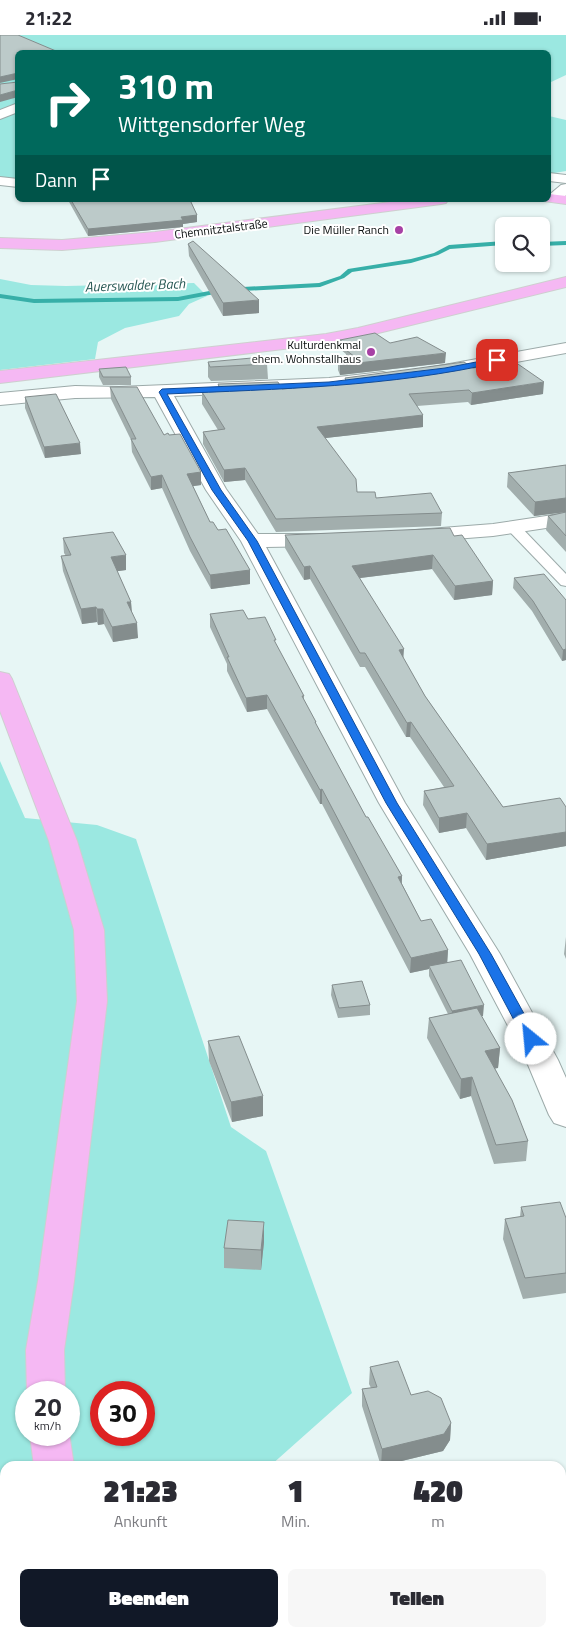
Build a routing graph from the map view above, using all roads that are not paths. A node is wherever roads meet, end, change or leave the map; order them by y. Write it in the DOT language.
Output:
graph roads {
  1 [pos="15,108"];
  2 [pos="0,115"];
  3 [pos="551,177"];
  4 [pos="566,179"];
  5 [pos="0,181"];
  6 [pos="15,183"];
  7 [pos="566,188"];
  8 [pos="556,199"];
  9 [pos="426,202"];
  10 [pos="0,243"];
  11 [pos="566,282"];
  12 [pos="566,348"];
  13 [pos="0,377"];
  14 [pos="162,392"];
  15 [pos="0,399"];
  16 [pos="566,519"];
  17 [pos="513,527"];
  18 [pos="394,537"];
  19 [pos="348,539"];
  20 [pos="252,541"];
  21 [pos="566,582"];
  22 [pos="0,679"];
  23 [pos="566,1115"];
  24 [pos="46,1381"];
  25 [pos="51,1446"];
  26 [pos="53,1461"];
  1 -- 2 [label="street"];
  3 -- 4 [label="street"];
  5 -- 6 [label="street"];
  7 -- 8 [label="street"];
  9 -- 10 [label="main road, Chemnitztalstraße"];
  11 -- 13 [label="main road"];
  12 -- 14 [label="street"];
  14 -- 15 [label="street"];
  14 -- 20 [label="street"];
  16 -- 17 [label="street"];
  17 -- 18 [label="street"];
  17 -- 21 [label="lane"];
  19 -- 20 [label="street"];
  20 -- 23 [label="street"];
  22 -- 24 [label="main road"];
  25 -- 26 [label="main road"];
}
